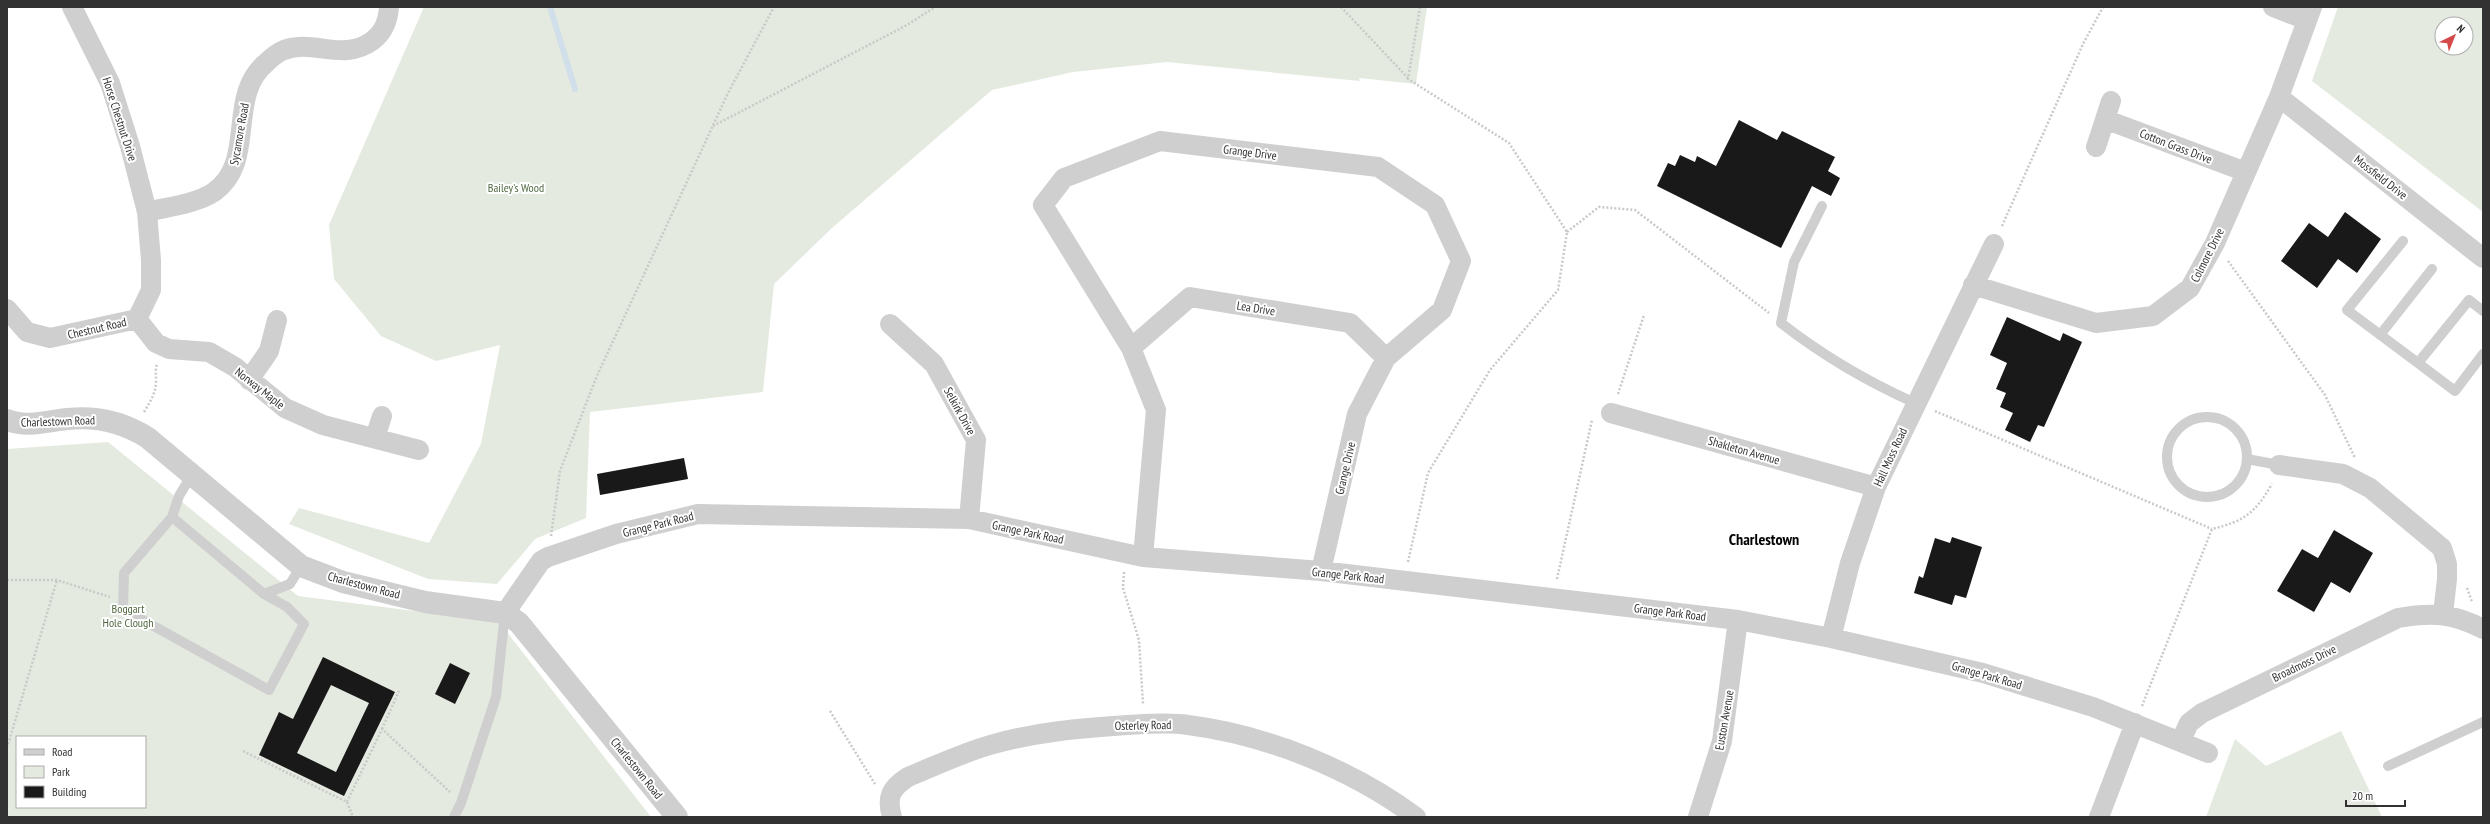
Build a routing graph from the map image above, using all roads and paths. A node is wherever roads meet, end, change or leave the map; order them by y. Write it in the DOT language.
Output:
graph roads {
  1 [pos="72,7"];
  2 [pos="389,7"];
  3 [pos="774,7"];
  4 [pos="934,7"];
  5 [pos="1341,7"];
  6 [pos="1420,7"];
  7 [pos="2103,7"];
  8 [pos="2273,7"];
  9 [pos="2309,13"];
  10 [pos="1408,78"];
  11 [pos="2279,97"];
  12 [pos="713,126"];
  13 [pos="2096,147"];
  14 [pos="2246,172"];
  15 [pos="1822,206"];
  16 [pos="147,212"];
  17 [pos="1567,232"];
  18 [pos="2403,241"];
  19 [pos="2215,243"];
  20 [pos="1994,244"];
  21 [pos="2483,258"];
  22 [pos="2432,269"];
  23 [pos="1973,285"];
  24 [pos="7,309"];
  25 [pos="2483,311"];
  26 [pos="1644,314"];
  27 [pos="137,319"];
  28 [pos="277,320"];
  29 [pos="1781,323"];
  30 [pos="890,324"];
  31 [pos="2380,335"];
  32 [pos="165,347"];
  33 [pos="1131,348"];
  34 [pos="2483,354"];
  35 [pos="1386,358"];
  36 [pos="2418,364"];
  37 [pos="249,380"];
  38 [pos="1915,402"];
  39 [pos="1611,413"];
  40 [pos="382,416"];
  41 [pos="7,420"];
  42 [pos="132,428"];
  43 [pos="375,438"];
  44 [pos="419,450"];
  45 [pos="2247,459"];
  46 [pos="2356,459"];
  47 [pos="2278,464"];
  48 [pos="192,476"];
  49 [pos="1876,487"];
  50 [pos="172,517"];
  51 [pos="969,519"];
  52 [pos="2212,529"];
  53 [pos="1134,555"];
  54 [pos="548,557"];
  55 [pos="301,566"];
  56 [pos="1321,571"];
  57 [pos="7,580"];
  58 [pos="57,580"];
  59 [pos="1404,580"];
  60 [pos="264,594"];
  61 [pos="1553,597"];
  62 [pos="123,600"];
  63 [pos="504,612"];
  64 [pos="2443,614"];
  65 [pos="1738,620"];
  66 [pos="2483,629"];
  67 [pos="1832,638"];
  68 [pos="399,691"];
  69 [pos="830,711"];
  70 [pos="2483,722"];
  71 [pos="2135,723"];
  72 [pos="1144,724"];
  73 [pos="382,729"];
  74 [pos="2181,740"];
  75 [pos="7,748"];
  76 [pos="243,751"];
  77 [pos="2208,753"];
  78 [pos="2388,766"];
  79 [pos="889,796"];
  80 [pos="348,802"];
  81 [pos="462,803"];
  82 [pos="1410,815"];
  83 [pos="353,817"];
  84 [pos="454,817"];
  85 [pos="677,817"];
  86 [pos="892,817"];
  87 [pos="1698,817"];
  88 [pos="2099,817"];
  1 -- 16 [label="street, Horse Chestnut Drive"];
  2 -- 16 [label="street, Sycamore Road"];
  3 -- 12 [label="path"];
  4 -- 12 [label="path"];
  5 -- 10 [label="path"];
  6 -- 10 [label="path"];
  7 -- 20 [label="path"];
  8 -- 9 [label="street"];
  9 -- 11 [label="street, Colmore Drive"];
  10 -- 17 [label="path"];
  11 -- 14 [label="street, Colmore Drive"];
  11 -- 21 [label="street, Mossfield Drive"];
  12 -- 54 [label="path"];
  13 -- 14 [label="street, Cotton Grass Drive"];
  14 -- 19 [label="street, Colmore Drive"];
  15 -- 29 [label="lane"];
  16 -- 27 [label="street, Chestnut Road"];
  17 -- 29 [label="path"];
  17 -- 59 [label="path"];
  18 -- 31 [label="lane"];
  19 -- 23 [label="street, Colmore Drive"];
  19 -- 46 [label="path"];
  20 -- 23 [label="street, Hall Moss Road"];
  22 -- 31 [label="lane"];
  23 -- 38 [label="street, Hall Moss Road"];
  24 -- 27 [label="street, Chestnut Road"];
  25 -- 36 [label="lane"];
  26 -- 39 [label="path"];
  27 -- 32 [label="street"];
  28 -- 37 [label="street"];
  29 -- 38 [label="lane"];
  30 -- 51 [label="street, Selkirk Drive"];
  31 -- 36 [label="lane"];
  32 -- 37 [label="street, Norway Maple"];
  32 -- 42 [label="path"];
  33 -- 35 [label="street, Lea Drive"];
  33 -- 35 [label="street, Grange Drive"];
  33 -- 53 [label="street, Grange Drive"];
  34 -- 36 [label="lane"];
  35 -- 56 [label="street, Grange Drive"];
  37 -- 43 [label="street, Norway Maple"];
  38 -- 49 [label="street, Hall Moss Road"];
  38 -- 52 [label="path"];
  39 -- 49 [label="street, Shakleton Avenue"];
  39 -- 61 [label="path"];
  40 -- 43 [label="street"];
  41 -- 42 [label="street, Charlestown Road"];
  42 -- 48 [label="street, Charlestown Road"];
  43 -- 44 [label="street, Norway Maple"];
  45 -- 45 [label="lane"];
  45 -- 47 [label="lane"];
  47 -- 52 [label="path"];
  47 -- 64 [label="street"];
  48 -- 50 [label="lane"];
  48 -- 55 [label="street, Charlestown Road"];
  49 -- 67 [label="street, Hall Moss Road"];
  50 -- 60 [label="lane"];
  50 -- 62 [label="lane"];
  51 -- 53 [label="street, Grange Park Road"];
  51 -- 54 [label="street, Grange Park Road"];
  52 -- 71 [label="path"];
  53 -- 56 [label="street, Grange Park Road"];
  53 -- 72 [label="path"];
  54 -- 63 [label="street, Grange Park Road"];
  55 -- 60 [label="lane"];
  55 -- 63 [label="street, Charlestown Road"];
  56 -- 59 [label="street, Grange Park Road"];
  57 -- 58 [label="path"];
  58 -- 62 [label="path"];
  58 -- 75 [label="path"];
  59 -- 61 [label="street, Grange Park Road"];
  60 -- 62 [label="lane"];
  61 -- 65 [label="street, Grange Park Road"];
  63 -- 81 [label="lane"];
  63 -- 85 [label="street, Charlestown Road"];
  64 -- 66 [label="street, Broadmoss Drive"];
  64 -- 74 [label="street, Broadmoss Drive"];
  65 -- 67 [label="street, Grange Park Road"];
  65 -- 87 [label="street, Euston Avenue"];
  67 -- 71 [label="street, Grange Park Road"];
  68 -- 73 [label="path"];
  69 -- 79 [label="path"];
  70 -- 78 [label="lane"];
  71 -- 74 [label="street, Grange Park Road"];
  71 -- 88 [label="street"];
  72 -- 79 [label="street, Osterley Road"];
  72 -- 82 [label="street, Osterley Road"];
  73 -- 80 [label="path"];
  73 -- 81 [label="path"];
  74 -- 77 [label="street, Grange Park Road"];
  76 -- 80 [label="path"];
  79 -- 86 [label="street"];
  80 -- 83 [label="path"];
  81 -- 84 [label="lane"];
}
